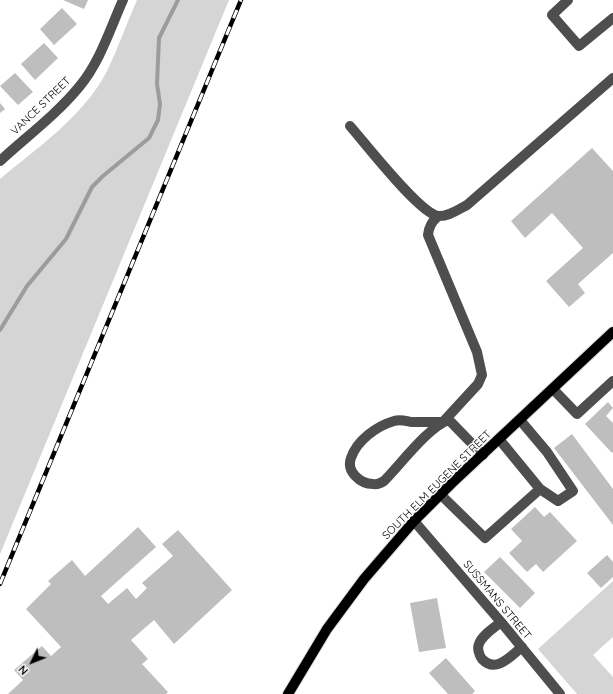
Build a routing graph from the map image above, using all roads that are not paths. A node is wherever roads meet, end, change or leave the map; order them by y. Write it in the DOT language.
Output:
graph roads {
  1 [pos="123,0"];
  2 [pos="568,0"];
  3 [pos="613,18"];
  4 [pos="613,78"];
  5 [pos="350,126"];
  6 [pos="0,161"];
  7 [pos="438,216"];
  8 [pos="612,335"];
  9 [pos="613,381"];
  10 [pos="553,389"];
  11 [pos="520,420"];
  12 [pos="443,422"];
  13 [pos="499,439"];
  14 [pos="483,454"];
  15 [pos="540,489"];
  16 [pos="441,495"];
  17 [pos="414,521"];
  18 [pos="501,622"];
  19 [pos="522,647"];
  20 [pos="288,694"];
  21 [pos="560,694"];
  1 -- 6 [label="street, VANCE STREET"];
  2 -- 3 [label="street"];
  4 -- 7 [label="street"];
  5 -- 7 [label="street"];
  7 -- 12 [label="street"];
  8 -- 10 [label="main road, SOUTH ELM EUGENE STREET"];
  9 -- 10 [label="street"];
  10 -- 11 [label="main road, SOUTH ELM EUGENE STREET"];
  11 -- 13 [label="main road, SOUTH ELM EUGENE STREET"];
  11 -- 15 [label="street"];
  12 -- 12 [label="street"];
  12 -- 14 [label="street"];
  13 -- 14 [label="main road, SOUTH ELM EUGENE STREET"];
  13 -- 15 [label="street"];
  14 -- 16 [label="main road, SOUTH ELM EUGENE STREET"];
  15 -- 16 [label="street"];
  16 -- 17 [label="main road, SOUTH ELM EUGENE STREET"];
  17 -- 18 [label="street, SUSSMANS STREET"];
  17 -- 20 [label="main road, SOUTH ELM EUGENE STREET"];
  18 -- 19 [label="street, SUSSMANS STREET"];
  18 -- 19 [label="street"];
  19 -- 21 [label="street, SUSSMANS STREET"];
}
